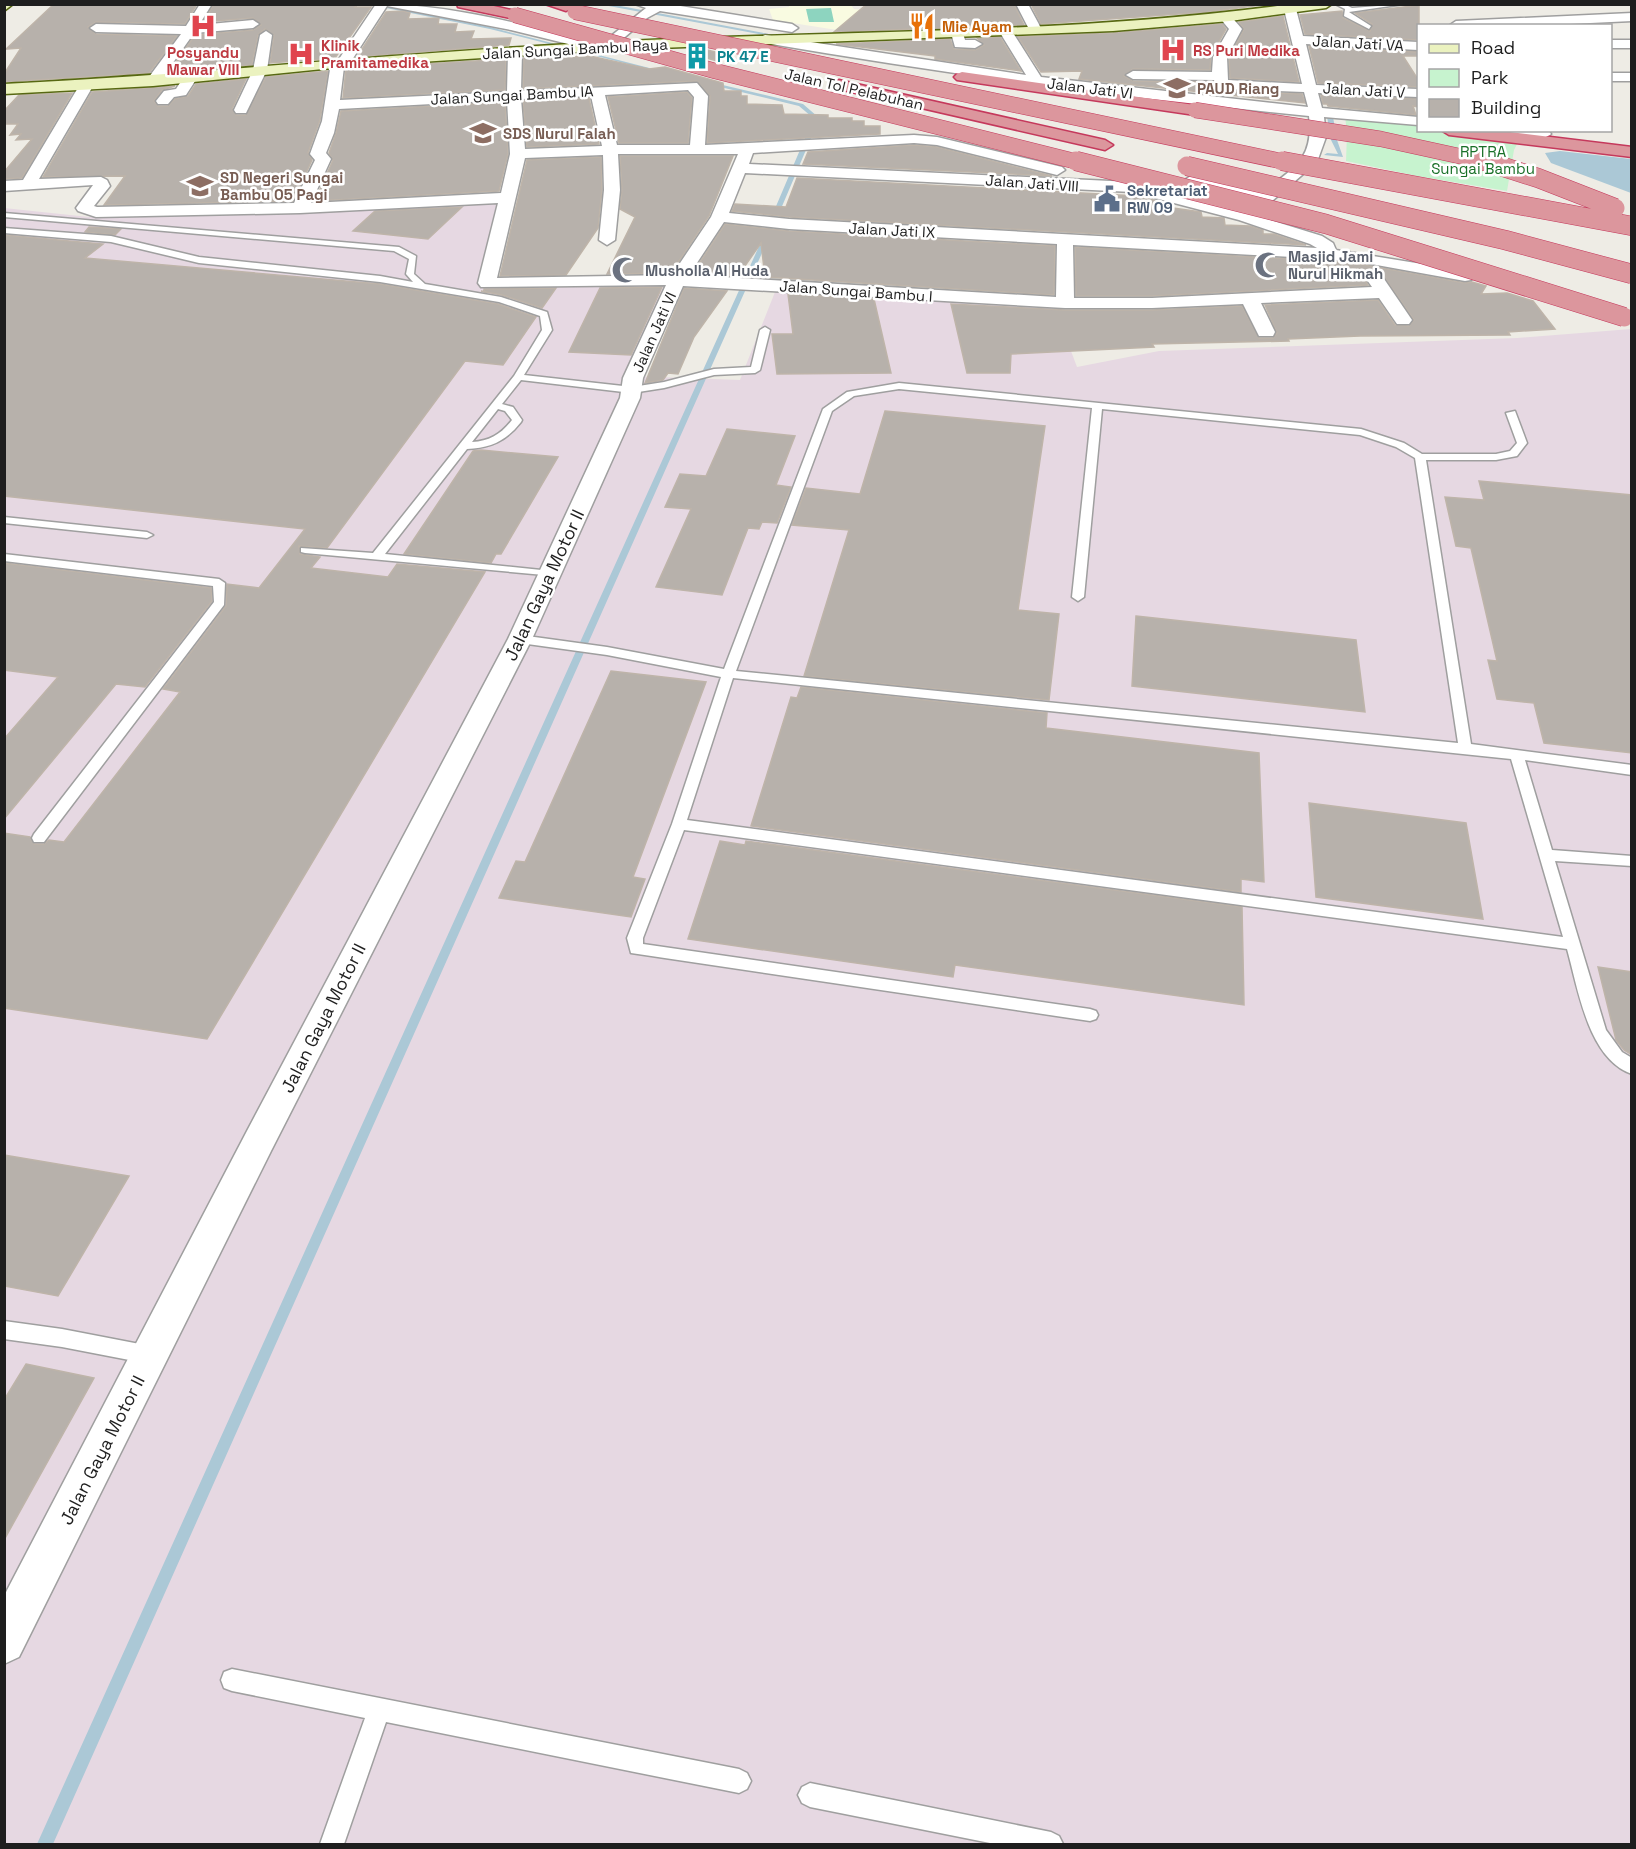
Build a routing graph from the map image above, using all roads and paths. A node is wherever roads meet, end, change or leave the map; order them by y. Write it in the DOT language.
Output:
graph roads {
  1 [pos="206,4"];
  2 [pos="391,4"];
  3 [pos="463,4"];
  4 [pos="1022,4"];
  5 [pos="1326,4"];
  6 [pos="1338,4"];
  7 [pos="1401,4"];
  8 [pos="558,6"];
  9 [pos="380,7"];
  10 [pos="1288,7"];
  11 [pos="649,8"];
  12 [pos="1350,10"];
  13 [pos="515,15"];
  14 [pos="1225,15"];
  15 [pos="1632,17"];
  16 [pos="253,24"];
  17 [pos="1456,24"];
  18 [pos="1495,24"];
  19 [pos="1369,27"];
  20 [pos="96,28"];
  21 [pos="190,30"];
  22 [pos="1036,30"];
  23 [pos="1005,31"];
  24 [pos="957,33"];
  25 [pos="266,35"];
  26 [pos="840,36"];
  27 [pos="775,38"];
  28 [pos="1303,41"];
  29 [pos="975,44"];
  30 [pos="1612,44"];
  31 [pos="1632,44"];
  32 [pos="602,46"];
  33 [pos="1417,46"];
  34 [pos="515,52"];
  35 [pos="341,63"];
  36 [pos="758,66"];
  37 [pos="260,70"];
  38 [pos="1133,75"];
  39 [pos="1219,76"];
  40 [pos="1612,77"];
  41 [pos="1632,77"];
  42 [pos="190,78"];
  43 [pos="1035,79"];
  44 [pos="153,81"];
  45 [pos="828,83"];
  46 [pos="86,86"];
  47 [pos="1314,88"];
  48 [pos="4,89"];
  49 [pos="597,90"];
  50 [pos="1417,93"];
  51 [pos="514,95"];
  52 [pos="163,101"];
  53 [pos="333,105"];
  54 [pos="241,110"];
  55 [pos="1195,110"];
  56 [pos="1321,112"];
  57 [pos="1417,121"];
  58 [pos="1417,128"];
  59 [pos="1466,132"];
  60 [pos="1528,132"];
  61 [pos="1544,134"];
  62 [pos="1116,148"];
  63 [pos="747,149"];
  64 [pos="610,150"];
  65 [pos="697,150"];
  66 [pos="1632,152"];
  67 [pos="518,154"];
  68 [pos="741,168"];
  69 [pos="28,185"];
  70 [pos="4,186"];
  71 [pos="1131,187"];
  72 [pos="506,198"];
  73 [pos="1266,198"];
  74 [pos="300,208"];
  75 [pos="1632,214"];
  76 [pos="4,215"];
  77 [pos="719,217"];
  78 [pos="1245,217"];
  79 [pos="1486,218"];
  80 [pos="1632,226"];
  81 [pos="4,230"];
  82 [pos="607,240"];
  83 [pos="1065,240"];
  84 [pos="1328,254"];
  85 [pos="1360,257"];
  86 [pos="1632,274"];
  87 [pos="1465,276"];
  88 [pos="677,280"];
  89 [pos="423,287"];
  90 [pos="1384,292"];
  91 [pos="1250,299"];
  92 [pos="1065,303"];
  93 [pos="1403,320"];
  94 [pos="1632,320"];
  95 [pos="765,330"];
  96 [pos="1266,332"];
  97 [pos="518,377"];
  98 [pos="632,390"];
  99 [pos="494,405"];
  100 [pos="1097,406"];
  101 [pos="1511,413"];
  102 [pos="464,446"];
  103 [pos="1420,458"];
  104 [pos="4,520"];
  105 [pos="147,535"];
  106 [pos="305,550"];
  107 [pos="4,557"];
  108 [pos="376,557"];
  109 [pos="551,574"];
  110 [pos="1078,597"];
  111 [pos="520,639"];
  112 [pos="728,674"];
  113 [pos="1465,748"];
  114 [pos="1516,754"];
  115 [pos="1632,770"];
  116 [pos="679,824"];
  117 [pos="39,838"];
  118 [pos="1546,855"];
  119 [pos="1632,861"];
  120 [pos="1573,944"];
  121 [pos="1090,1015"];
  122 [pos="1632,1067"];
  123 [pos="4,1330"];
  124 [pos="150,1355"];
  125 [pos="4,1642"];
  126 [pos="232,1680"];
  127 [pos="379,1711"];
  128 [pos="739,1781"];
  129 [pos="810,1795"];
  130 [pos="333,1845"];
  131 [pos="1051,1845"];
  1 -- 21 [label="street"];
  2 -- 32 [label="street"];
  3 -- 13 [label="highway"];
  4 -- 22 [label="street"];
  5 -- 10 [label="street, Jalan Sungai Bambu Raya"];
  6 -- 12 [label="lane"];
  7 -- 12 [label="lane"];
  8 -- 55 [label="highway, bridge"];
  8 -- 80 [label="highway, bridge"];
  9 -- 35 [label="street"];
  10 -- 14 [label="street, Jalan Sungai Bambu Raya"];
  10 -- 28 [label="street"];
  11 -- 26 [label="street"];
  11 -- 32 [label="street"];
  12 -- 19 [label="lane"];
  13 -- 36 [label="highway, bridge"];
  13 -- 94 [label="highway, bridge"];
  14 -- 22 [label="street, Jalan Sungai Bambu Raya"];
  14 -- 39 [label="street"];
  15 -- 18 [label="street"];
  16 -- 21 [label="street"];
  17 -- 18 [label="street"];
  20 -- 21 [label="street"];
  21 -- 44 [label="street"];
  22 -- 23 [label="street, Jalan Sungai Bambu Raya"];
  23 -- 24 [label="street, Jalan Sungai Bambu Raya"];
  23 -- 43 [label="street"];
  24 -- 26 [label="street, Jalan Sungai Bambu Raya"];
  24 -- 29 [label="street"];
  25 -- 37 [label="street"];
  26 -- 27 [label="street, Jalan Sungai Bambu Raya"];
  27 -- 32 [label="street, Jalan Sungai Bambu Raya"];
  27 -- 43 [label="street, Jalan Jati VI"];
  28 -- 33 [label="street, Jalan Jati VA"];
  28 -- 47 [label="street"];
  30 -- 31 [label="street"];
  32 -- 34 [label="street, Jalan Sungai Bambu Raya"];
  34 -- 35 [label="street, Jalan Sungai Bambu Raya"];
  34 -- 51 [label="street, Jalan Sungai Bambu I"];
  35 -- 37 [label="street, Jalan Sungai Bambu Raya"];
  35 -- 53 [label="street"];
  37 -- 42 [label="street, Jalan Sungai Bambu Raya"];
  37 -- 54 [label="street"];
  38 -- 39 [label="street, Jalan Jati V"];
  39 -- 47 [label="street, Jalan Jati V"];
  40 -- 41 [label="street"];
  42 -- 44 [label="street, Jalan Sungai Bambu Raya"];
  42 -- 52 [label="street"];
  43 -- 56 [label="street, Jalan Jati VI"];
  44 -- 46 [label="street, Jalan Sungai Bambu Raya"];
  45 -- 62 [label="highway, Jalan Tol Pelabuhan"];
  46 -- 48 [label="street, Jalan Sungai Bambu Raya"];
  46 -- 69 [label="street"];
  47 -- 50 [label="street, Jalan Jati V"];
  47 -- 56 [label="street"];
  49 -- 51 [label="street, Jalan Sungai Bambu IA"];
  49 -- 64 [label="street"];
  49 -- 65 [label="street, Jalan Sungai Bambu IA"];
  51 -- 53 [label="street, Jalan Sungai Bambu IA"];
  51 -- 67 [label="street, Jalan Sungai Bambu I"];
  53 -- 74 [label="street"];
  55 -- 58 [label="highway, bridge"];
  55 -- 75 [label="highway, bridge"];
  56 -- 57 [label="street, Jalan Jati VI"];
  56 -- 73 [label="street"];
  59 -- 66 [label="highway"];
  60 -- 61 [label="street"];
  63 -- 65 [label="street"];
  63 -- 68 [label="street, Jalan Jati VI"];
  63 -- 71 [label="street"];
  64 -- 65 [label="street"];
  64 -- 67 [label="street"];
  64 -- 82 [label="street"];
  67 -- 72 [label="street, Jalan Sungai Bambu I"];
  68 -- 71 [label="street, Jalan Jati VIII"];
  68 -- 77 [label="street, Jalan Jati VI"];
  69 -- 70 [label="street"];
  69 -- 74 [label="street"];
  71 -- 73 [label="street"];
  71 -- 78 [label="street, Jalan Jati VIII"];
  72 -- 74 [label="street"];
  72 -- 88 [label="street, Jalan Sungai Bambu I"];
  73 -- 78 [label="street"];
  76 -- 89 [label="lane"];
  77 -- 83 [label="street, Jalan Jati IX"];
  77 -- 88 [label="street, Jalan Jati VI"];
  78 -- 84 [label="street, Jalan Jati VIII"];
  79 -- 86 [label="highway, bridge"];
  81 -- 89 [label="lane"];
  83 -- 84 [label="street, Jalan Jati IX"];
  83 -- 92 [label="street"];
  84 -- 85 [label="street, Jalan Jati IX"];
  85 -- 87 [label="street, Jalan Jati IX"];
  85 -- 90 [label="street"];
  88 -- 92 [label="street, Jalan Sungai Bambu I"];
  88 -- 98 [label="street, Jalan Jati VI"];
  89 -- 97 [label="lane"];
  90 -- 91 [label="street, Jalan Sungai Bambu I"];
  90 -- 93 [label="street"];
  91 -- 92 [label="street, Jalan Sungai Bambu I"];
  91 -- 96 [label="street"];
  95 -- 98 [label="lane"];
  97 -- 98 [label="lane"];
  97 -- 99 [label="lane"];
  98 -- 109 [label="street, Jalan Gaya Motor II"];
  99 -- 102 [label="lane"];
  99 -- 102 [label="lane"];
  100 -- 103 [label="lane"];
  100 -- 110 [label="lane"];
  100 -- 112 [label="lane"];
  101 -- 103 [label="lane"];
  102 -- 108 [label="lane"];
  103 -- 113 [label="lane"];
  104 -- 105 [label="lane"];
  106 -- 108 [label="lane"];
  107 -- 117 [label="lane"];
  108 -- 109 [label="lane"];
  109 -- 111 [label="street, Jalan Gaya Motor II"];
  111 -- 112 [label="lane"];
  111 -- 124 [label="street, Jalan Gaya Motor II"];
  112 -- 113 [label="lane"];
  112 -- 116 [label="lane"];
  113 -- 114 [label="lane"];
  114 -- 115 [label="lane"];
  114 -- 118 [label="lane"];
  116 -- 120 [label="lane"];
  116 -- 121 [label="lane"];
  118 -- 119 [label="lane"];
  118 -- 120 [label="lane"];
  120 -- 122 [label="lane"];
  123 -- 124 [label="lane"];
  124 -- 125 [label="street, Jalan Gaya Motor II"];
  126 -- 127 [label="lane"];
  127 -- 128 [label="lane"];
  127 -- 130 [label="lane"];
  129 -- 131 [label="lane"];
}
